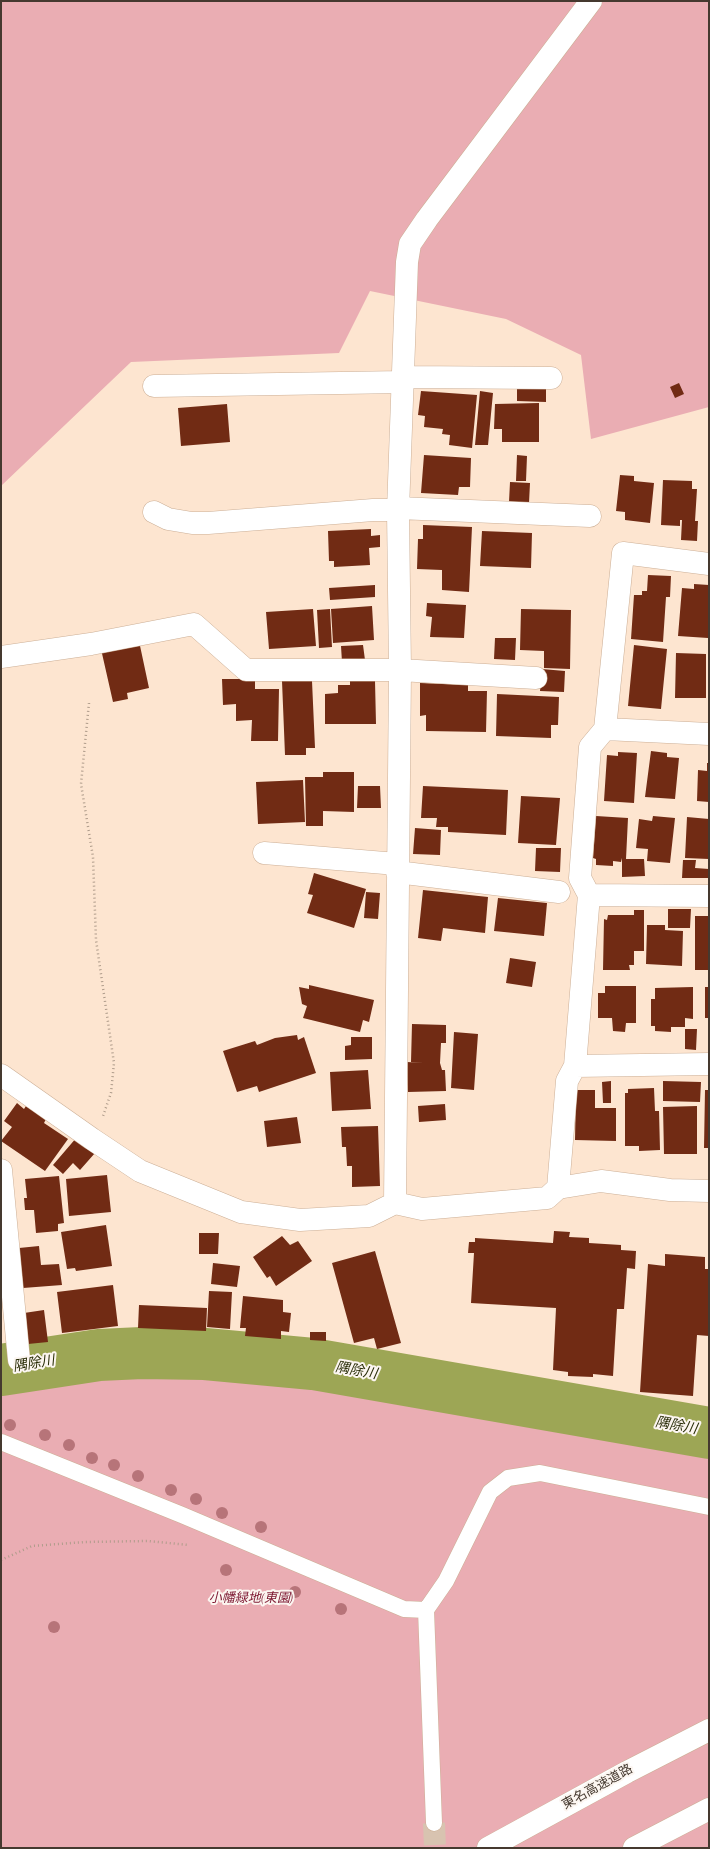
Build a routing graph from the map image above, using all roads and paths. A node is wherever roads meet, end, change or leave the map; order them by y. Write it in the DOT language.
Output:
graph roads {
  1 [pos="591,1"];
  2 [pos="551,378"];
  3 [pos="403,379"];
  4 [pos="154,386"];
  5 [pos="398,509"];
  6 [pos="154,512"];
  7 [pos="590,516"];
  8 [pos="709,564"];
  9 [pos="1,657"];
  10 [pos="400,670"];
  11 [pos="536,678"];
  12 [pos="89,703"];
  13 [pos="605,729"];
  14 [pos="709,734"];
  15 [pos="264,853"];
  16 [pos="397,868"];
  17 [pos="559,892"];
  18 [pos="589,895"];
  19 [pos="709,896"];
  20 [pos="709,1064"];
  21 [pos="575,1066"];
  22 [pos="1,1075"];
  23 [pos="92,1139"];
  24 [pos="1,1170"];
  25 [pos="558,1188"];
  26 [pos="709,1191"];
  27 [pos="395,1203"];
  28 [pos="19,1360"];
  29 [pos="1,1442"];
  30 [pos="709,1507"];
  31 [pos="228,1536"];
  32 [pos="1,1560"];
  33 [pos="426,1610"];
  34 [pos="709,1730"];
  35 [pos="709,1809"];
  36 [pos="434,1823"];
  37 [pos="488,1848"];
  38 [pos="634,1848"];
  1 -- 3 [label="main road"];
  2 -- 3 [label="main road"];
  3 -- 4 [label="main road"];
  3 -- 5 [label="main road"];
  5 -- 6 [label="main road"];
  5 -- 7 [label="main road"];
  5 -- 10 [label="main road"];
  8 -- 13 [label="main road"];
  9 -- 10 [label="main road"];
  10 -- 11 [label="main road"];
  10 -- 16 [label="main road"];
  12 -- 23 [label="path"];
  13 -- 14 [label="main road"];
  13 -- 18 [label="main road"];
  15 -- 16 [label="main road"];
  16 -- 17 [label="main road"];
  16 -- 27 [label="main road"];
  18 -- 19 [label="main road"];
  18 -- 21 [label="main road"];
  20 -- 21 [label="main road"];
  21 -- 25 [label="main road"];
  22 -- 23 [label="main road"];
  23 -- 27 [label="main road"];
  24 -- 28 [label="main road"];
  25 -- 26 [label="main road"];
  25 -- 27 [label="main road"];
  29 -- 31 [label="lane"];
  30 -- 33 [label="lane"];
  31 -- 32 [label="path"];
  31 -- 33 [label="lane"];
  33 -- 36 [label="lane"];
  34 -- 37 [label="main road, 東名高速道路"];
  35 -- 38 [label="main road"];
}
